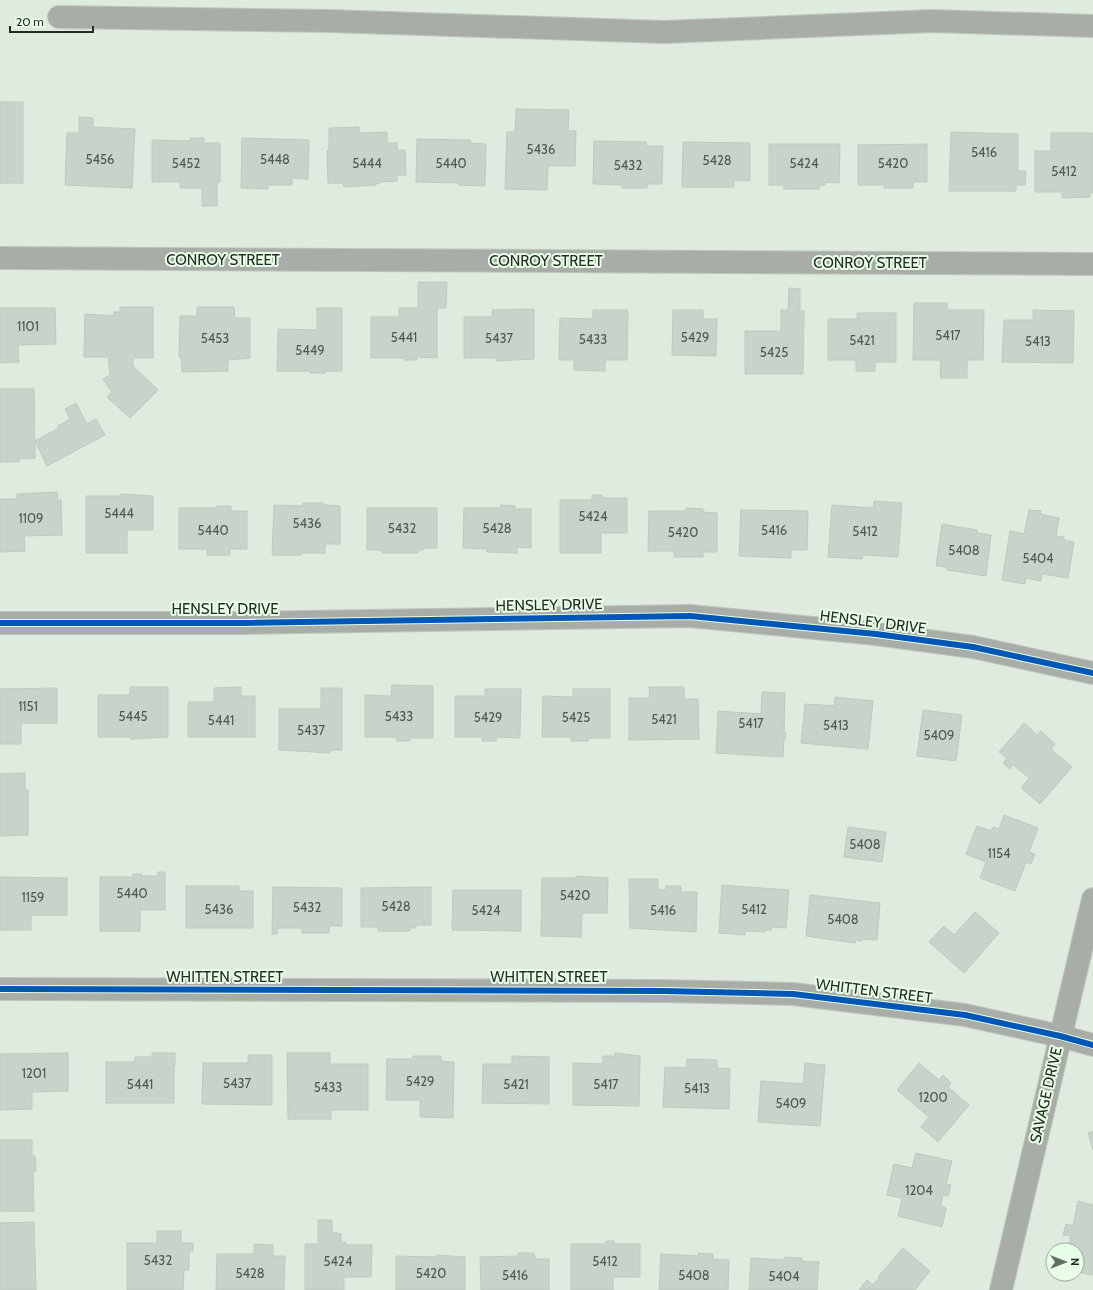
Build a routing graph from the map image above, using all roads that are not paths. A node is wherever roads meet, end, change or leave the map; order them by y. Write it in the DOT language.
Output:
graph roads {
  1 [pos="59,17"];
  2 [pos="1093,26"];
  3 [pos="0,258"];
  4 [pos="1093,264"];
  5 [pos="0,622"];
  6 [pos="1093,673"];
  7 [pos="1093,900"];
  8 [pos="0,989"];
  9 [pos="1060,1036"];
  10 [pos="1093,1046"];
  11 [pos="1001,1290"];
  1 -- 2 [label="street"];
  3 -- 4 [label="street, CONROY STREET"];
  5 -- 6 [label="street, HENSLEY DRIVE"];
  7 -- 9 [label="street, SAVAGE DRIVE"];
  8 -- 9 [label="street, WHITTEN STREET"];
  9 -- 10 [label="street, WHITTEN STREET"];
  9 -- 11 [label="street, SAVAGE DRIVE"];
}
